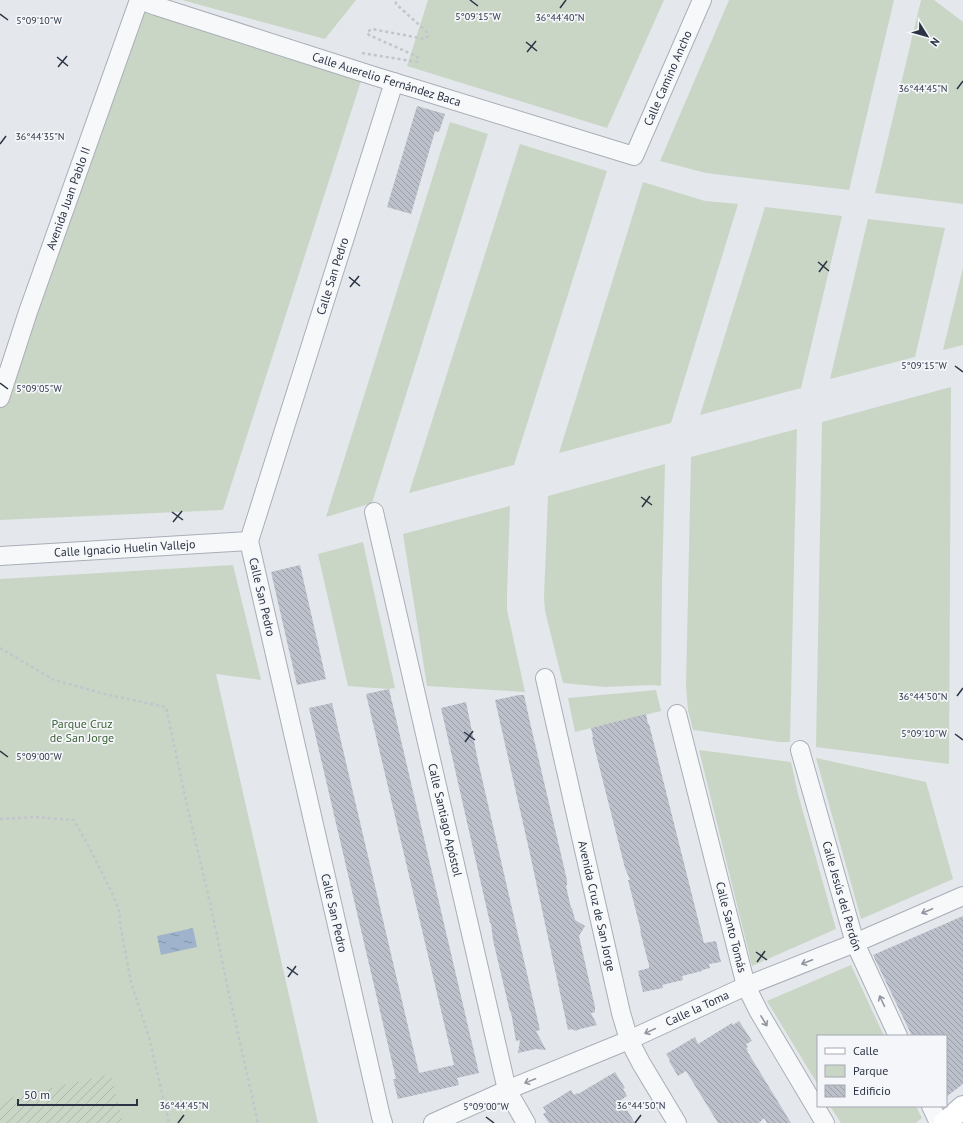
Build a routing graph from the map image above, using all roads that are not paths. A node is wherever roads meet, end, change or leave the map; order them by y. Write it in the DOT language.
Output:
graph roads {
  1 [pos="139,0"];
  2 [pos="702,0"];
  3 [pos="394,82"];
  4 [pos="634,156"];
  5 [pos="0,398"];
  6 [pos="374,512"];
  7 [pos="249,541"];
  8 [pos="0,556"];
  9 [pos="545,678"];
  10 [pos="677,714"];
  11 [pos="800,750"];
  12 [pos="963,896"];
  13 [pos="855,943"];
  14 [pos="746,986"];
  15 [pos="898,1035"];
  16 [pos="629,1040"];
  17 [pos="506,1090"];
  18 [pos="931,1107"];
  19 [pos="963,1107"];
  20 [pos="383,1123"];
  21 [pos="433,1123"];
  22 [pos="526,1123"];
  23 [pos="677,1123"];
  24 [pos="825,1123"];
  25 [pos="939,1123"];
  26 [pos="945,1123"];
  1 -- 3 [label="street, Calle Auerelio Fernández Baca"];
  1 -- 5 [label="street, Avenida Juan Pablo II"];
  2 -- 4 [label="street, Calle Camino Ancho"];
  3 -- 4 [label="street, Calle Auerelio Fernández Baca"];
  3 -- 7 [label="street, Calle San Pedro"];
  6 -- 17 [label="street, Calle Santiago Apóstol"];
  7 -- 8 [label="street, Calle Ignacio Huelin Vallejo"];
  7 -- 20 [label="street, Calle San Pedro"];
  9 -- 16 [label="street, Avenida Cruz de San Jorge"];
  10 -- 14 [label="street, Calle Santo Tomás"];
  11 -- 13 [label="street, Calle Jesús del Perdón"];
  12 -- 13 [label="street, Calle la Toma, one-way"];
  13 -- 14 [label="street, Calle la Toma, one-way"];
  15 -- 13 [label="street, Calle Jesús del Perdón, one-way"];
  14 -- 16 [label="street, Calle la Toma, one-way"];
  14 -- 24 [label="street, Calle Santo Tomás, one-way"];
  16 -- 17 [label="street, Calle la Toma, one-way"];
  16 -- 23 [label="street, Avenida Cruz de San Jorge"];
  17 -- 21 [label="street, Calle la Toma"];
  17 -- 22 [label="street, Calle Santiago Apóstol"];
  18 -- 25 [label="street"];
  19 -- 26 [label="main road"];
}
